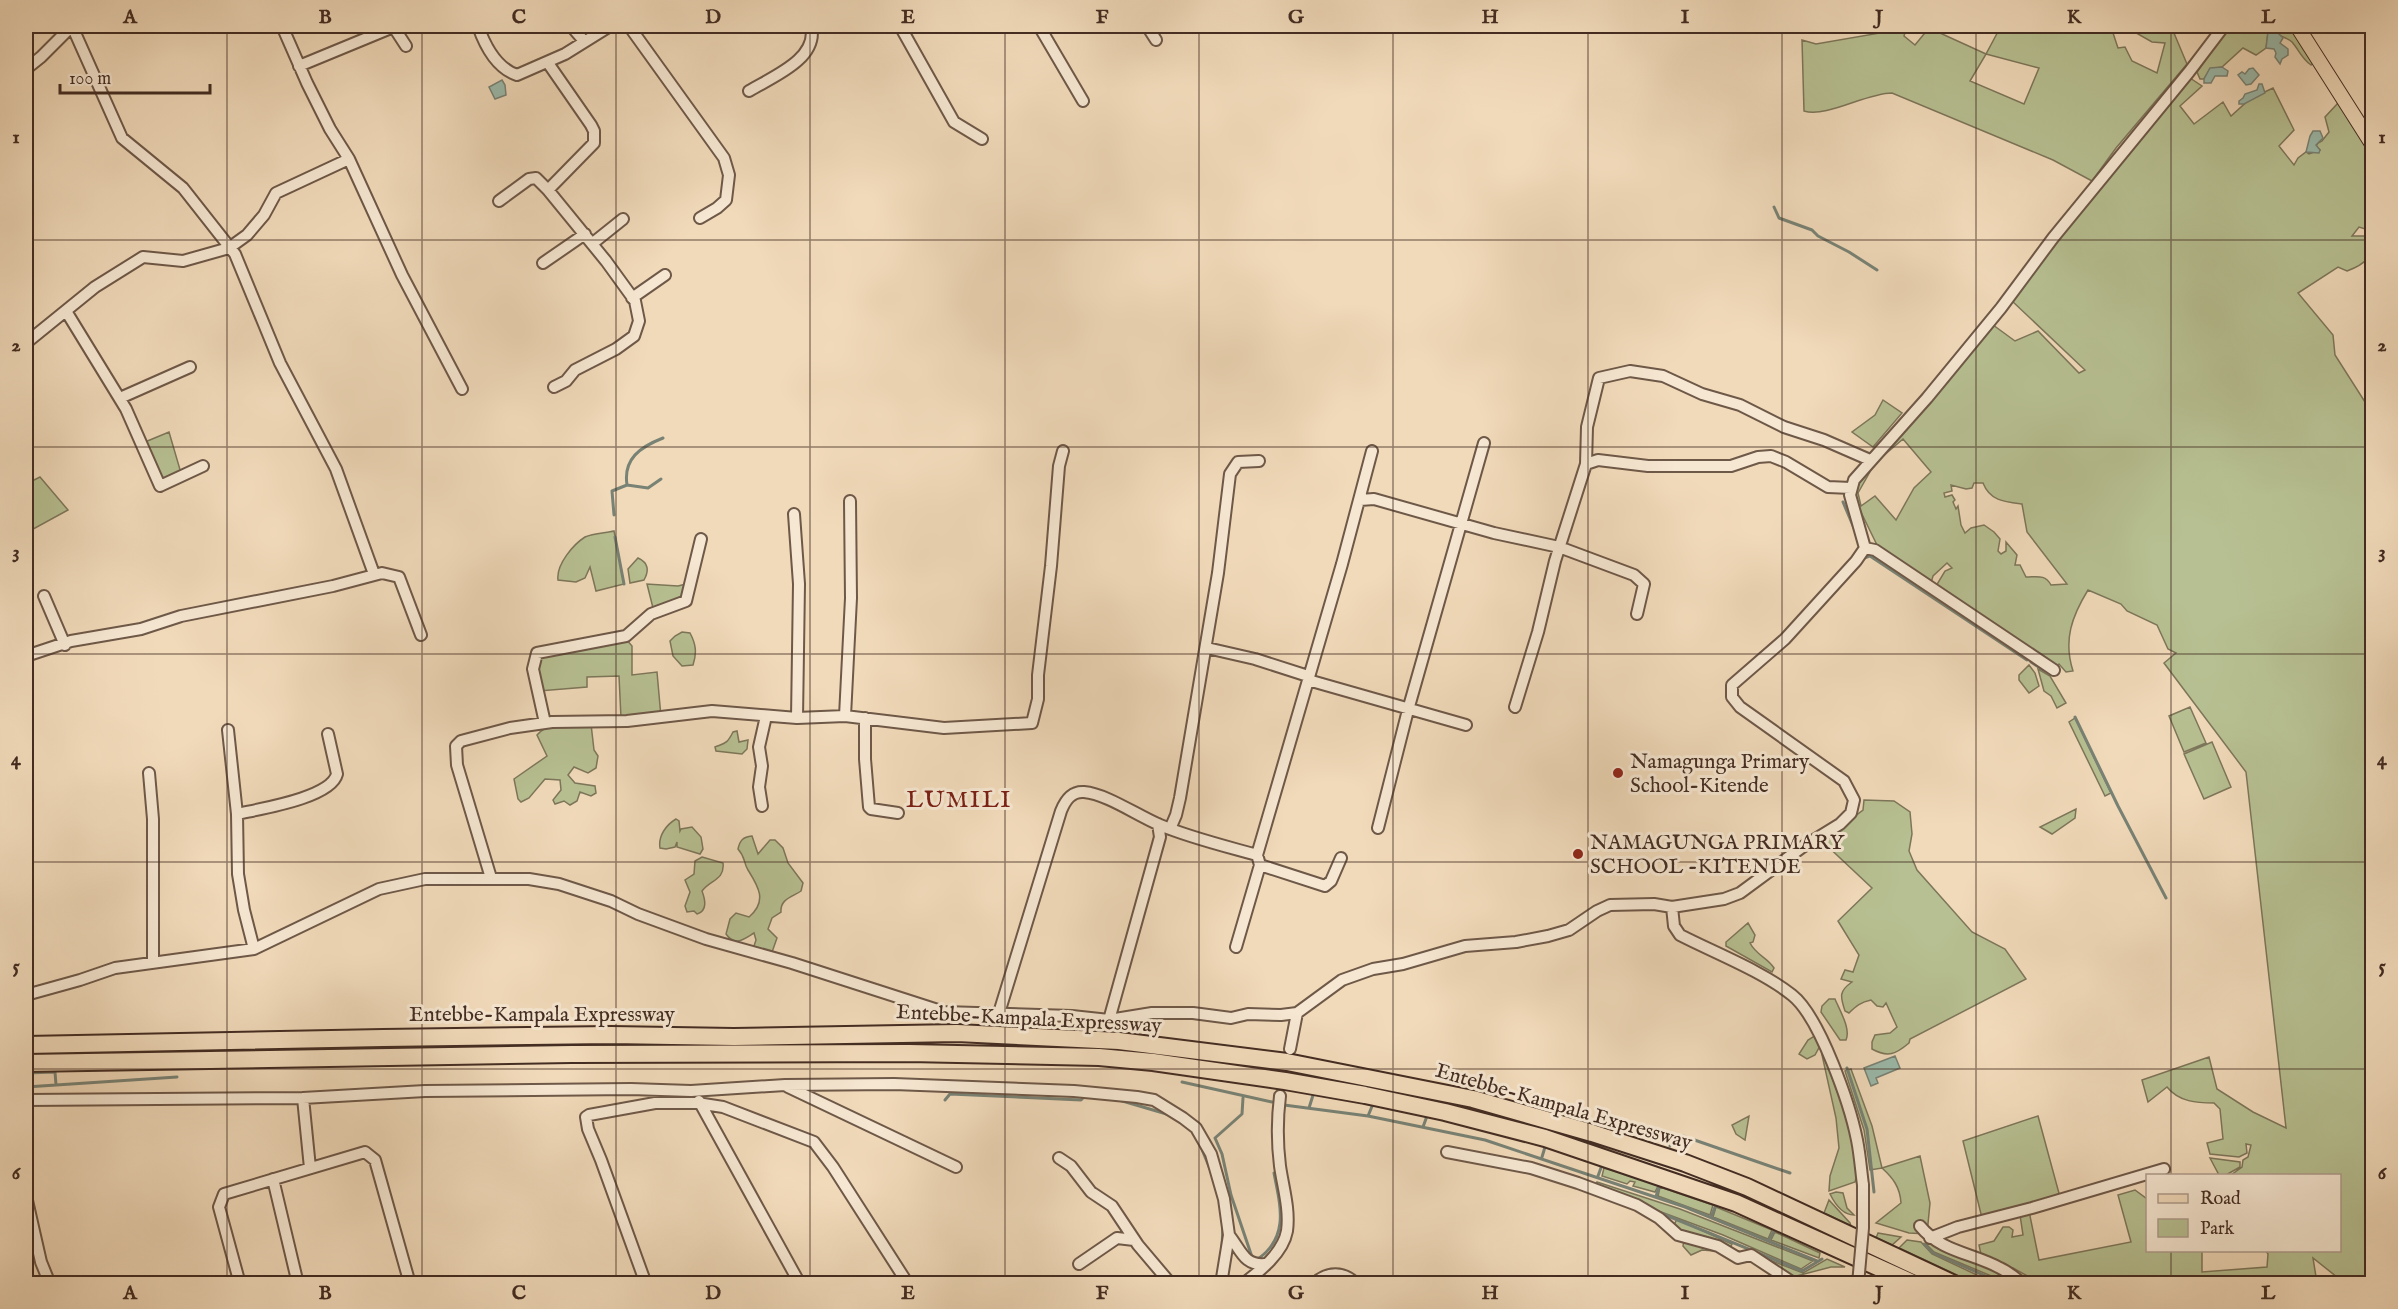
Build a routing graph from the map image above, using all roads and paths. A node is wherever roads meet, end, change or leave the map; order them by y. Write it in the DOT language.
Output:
graph roads {
  1 [pos="72,26"];
  2 [pos="282,26"];
  3 [pos="394,26"];
  4 [pos="478,26"];
  5 [pos="571,26"];
  6 [pos="610,26"];
  7 [pos="628,26"];
  8 [pos="811,26"];
  9 [pos="900,26"];
  10 [pos="1039,26"];
  11 [pos="1147,26"];
  12 [pos="2224,26"];
  13 [pos="2297,26"];
  14 [pos="1156,40"];
  15 [pos="584,41"];
  16 [pos="405,46"];
  17 [pos="548,63"];
  18 [pos="299,66"];
  19 [pos="26,69"];
  20 [pos="749,91"];
  21 [pos="1083,101"];
  22 [pos="981,140"];
  23 [pos="2373,144"];
  24 [pos="349,159"];
  25 [pos="548,190"];
  26 [pos="499,201"];
  27 [pos="700,218"];
  28 [pos="623,219"];
  29 [pos="589,238"];
  30 [pos="229,248"];
  31 [pos="543,263"];
  32 [pos="665,275"];
  33 [pos="632,298"];
  34 [pos="66,311"];
  35 [pos="26,343"];
  36 [pos="190,368"];
  37 [pos="554,387"];
  38 [pos="462,389"];
  39 [pos="120,398"];
  40 [pos="1484,443"];
  41 [pos="1063,451"];
  42 [pos="1372,451"];
  43 [pos="1870,460"];
  44 [pos="1259,461"];
  45 [pos="1586,464"];
  46 [pos="203,466"];
  47 [pos="1851,488"];
  48 [pos="1360,500"];
  49 [pos="850,501"];
  50 [pos="794,514"];
  51 [pos="1461,524"];
  52 [pos="701,539"];
  53 [pos="1559,547"];
  54 [pos="1865,548"];
  55 [pos="374,574"];
  56 [pos="44,597"];
  57 [pos="1637,614"];
  58 [pos="421,635"];
  59 [pos="64,645"];
  60 [pos="1207,648"];
  61 [pos="26,656"];
  62 [pos="2054,670"];
  63 [pos="1308,678"];
  64 [pos="1515,707"];
  65 [pos="1408,710"];
  66 [pos="766,716"];
  67 [pos="845,716"];
  68 [pos="797,718"];
  69 [pos="865,718"];
  70 [pos="545,723"];
  71 [pos="1466,725"];
  72 [pos="228,730"];
  73 [pos="328,734"];
  74 [pos="149,773"];
  75 [pos="762,806"];
  76 [pos="898,813"];
  77 [pos="237,814"];
  78 [pos="1158,824"];
  79 [pos="1378,828"];
  80 [pos="1170,829"];
  81 [pos="1341,858"];
  82 [pos="1258,860"];
  83 [pos="492,878"];
  84 [pos="1672,907"];
  85 [pos="1236,947"];
  86 [pos="254,949"];
  87 [pos="153,962"];
  88 [pos="26,996"];
  89 [pos="1297,1012"];
  90 [pos="999,1013"];
  91 [pos="1109,1020"];
  92 [pos="26,1045"];
  93 [pos="1290,1049"];
  94 [pos="26,1063"];
  95 [pos="785,1085"];
  96 [pos="692,1091"];
  97 [pos="1280,1096"];
  98 [pos="303,1098"];
  99 [pos="26,1100"];
  100 [pos="702,1104"];
  101 [pos="1447,1152"];
  102 [pos="1059,1158"];
  103 [pos="956,1167"];
  104 [pos="310,1168"];
  105 [pos="2164,1169"];
  106 [pos="2146,1174"];
  107 [pos="2147,1174"];
  108 [pos="273,1179"];
  109 [pos="26,1196"];
  110 [pos="1920,1226"];
  111 [pos="1229,1235"];
  112 [pos="1930,1238"];
  113 [pos="1134,1240"];
  114 [pos="1079,1264"];
  115 [pos="1265,1264"];
  116 [pos="50,1284"];
  117 [pos="240,1284"];
  118 [pos="298,1284"];
  119 [pos="410,1284"];
  120 [pos="646,1284"];
  121 [pos="800,1284"];
  122 [pos="908,1284"];
  123 [pos="1171,1284"];
  124 [pos="1221,1284"];
  125 [pos="1243,1284"];
  126 [pos="1314,1284"];
  127 [pos="1356,1284"];
  128 [pos="1795,1284"];
  129 [pos="1858,1284"];
  130 [pos="1915,1284"];
  131 [pos="1954,1284"];
  132 [pos="2024,1284"];
  1 -- 19 [label="street"];
  1 -- 30 [label="street"];
  2 -- 18 [label="street"];
  3 -- 16 [label="street"];
  3 -- 18 [label="street"];
  4 -- 17 [label="street"];
  5 -- 15 [label="street"];
  6 -- 15 [label="street"];
  7 -- 27 [label="street"];
  8 -- 20 [label="street"];
  9 -- 22 [label="street"];
  10 -- 21 [label="street"];
  11 -- 14 [label="street"];
  12 -- 43 [label="street"];
  13 -- 23 [label="main road"];
  15 -- 17 [label="street"];
  17 -- 25 [label="street"];
  18 -- 24 [label="street"];
  24 -- 30 [label="street"];
  24 -- 38 [label="street"];
  25 -- 26 [label="street"];
  25 -- 29 [label="street"];
  28 -- 29 [label="street"];
  29 -- 31 [label="street"];
  29 -- 33 [label="street"];
  30 -- 34 [label="street"];
  30 -- 55 [label="street"];
  32 -- 33 [label="street"];
  33 -- 37 [label="street"];
  34 -- 35 [label="street"];
  34 -- 39 [label="street"];
  36 -- 39 [label="street"];
  39 -- 46 [label="street"];
  40 -- 51 [label="street"];
  41 -- 69 [label="street"];
  42 -- 48 [label="street"];
  43 -- 45 [label="street"];
  43 -- 47 [label="street"];
  44 -- 60 [label="street"];
  45 -- 47 [label="street"];
  45 -- 53 [label="street"];
  47 -- 54 [label="street"];
  48 -- 51 [label="street"];
  48 -- 63 [label="street"];
  49 -- 67 [label="street"];
  50 -- 68 [label="street"];
  51 -- 53 [label="street"];
  51 -- 65 [label="street"];
  52 -- 70 [label="street"];
  53 -- 57 [label="street"];
  53 -- 64 [label="street"];
  54 -- 62 [label="street"];
  54 -- 84 [label="street"];
  55 -- 58 [label="street"];
  55 -- 59 [label="street"];
  56 -- 59 [label="street"];
  59 -- 61 [label="street"];
  60 -- 63 [label="street"];
  60 -- 80 [label="street"];
  63 -- 65 [label="street"];
  63 -- 82 [label="street"];
  65 -- 71 [label="street"];
  65 -- 79 [label="street"];
  66 -- 68 [label="street"];
  66 -- 70 [label="street"];
  66 -- 75 [label="street"];
  67 -- 68 [label="street"];
  67 -- 69 [label="street"];
  69 -- 76 [label="street"];
  70 -- 83 [label="street"];
  72 -- 77 [label="street"];
  73 -- 77 [label="street"];
  74 -- 87 [label="street"];
  77 -- 86 [label="street"];
  78 -- 80 [label="street"];
  78 -- 90 [label="street"];
  78 -- 91 [label="street"];
  80 -- 82 [label="street"];
  81 -- 82 [label="street"];
  82 -- 85 [label="street"];
  83 -- 86 [label="street"];
  83 -- 90 [label="street"];
  84 -- 89 [label="street"];
  84 -- 129 [label="street, bridge"];
  86 -- 87 [label="street"];
  87 -- 88 [label="street"];
  89 -- 91 [label="street"];
  89 -- 93 [label="street"];
  90 -- 91 [label="street"];
  92 -- 131 [label="highway, Entebbe-Kampala Expressway"];
  94 -- 130 [label="highway, Entebbe-Kampala Expressway"];
  95 -- 96 [label="street"];
  95 -- 103 [label="street"];
  95 -- 111 [label="street"];
  96 -- 98 [label="street"];
  96 -- 100 [label="street"];
  97 -- 115 [label="street"];
  98 -- 99 [label="street"];
  98 -- 104 [label="street"];
  100 -- 120 [label="street"];
  100 -- 121 [label="street"];
  100 -- 122 [label="street"];
  101 -- 128 [label="street"];
  102 -- 113 [label="street"];
  104 -- 108 [label="street"];
  104 -- 119 [label="street"];
  105 -- 107 [label="street"];
  106 -- 112 [label="street"];
  108 -- 117 [label="street"];
  108 -- 118 [label="street"];
  109 -- 116 [label="street"];
  110 -- 112 [label="street"];
  111 -- 115 [label="street"];
  111 -- 124 [label="street"];
  112 -- 132 [label="street"];
  113 -- 114 [label="street"];
  113 -- 123 [label="street"];
  115 -- 125 [label="street"];
  126 -- 127 [label="street"];
}
